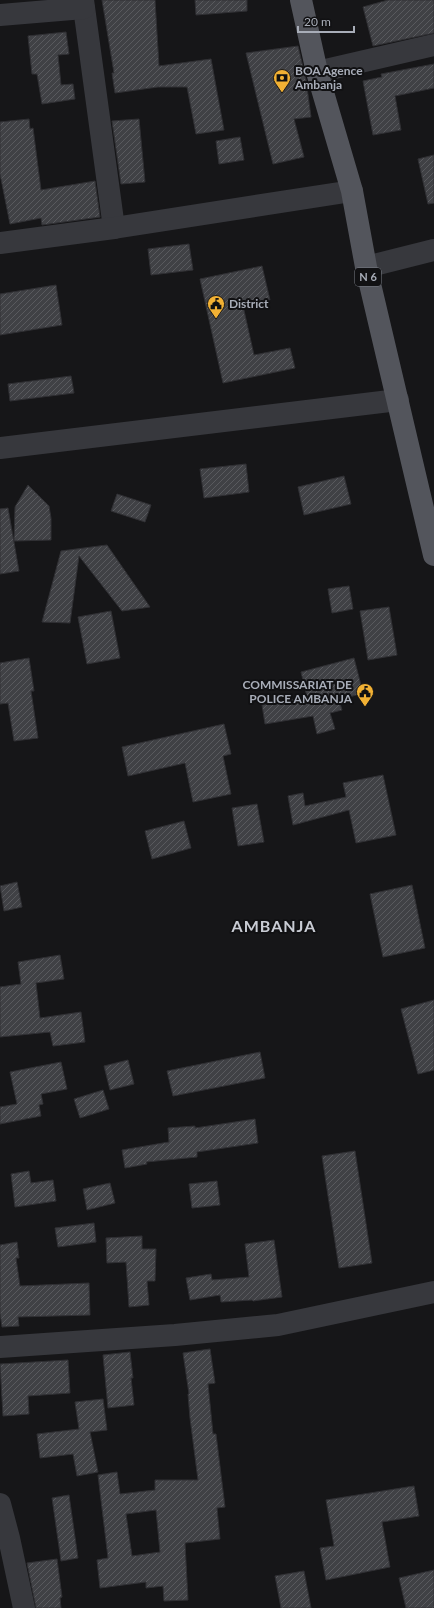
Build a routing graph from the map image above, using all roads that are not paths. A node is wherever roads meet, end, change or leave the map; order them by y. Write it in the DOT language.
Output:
graph roads {
  1 [pos="301,0"];
  2 [pos="84,4"];
  3 [pos="0,15"];
  4 [pos="434,44"];
  5 [pos="317,72"];
  6 [pos="352,191"];
  7 [pos="114,228"];
  8 [pos="0,244"];
  9 [pos="434,250"];
  10 [pos="366,267"];
  11 [pos="398,400"];
  12 [pos="0,448"];
  13 [pos="434,555"];
  14 [pos="434,1292"];
  15 [pos="0,1347"];
  16 [pos="0,1504"];
  17 [pos="24,1608"];
  1 -- 5 [label="main road, N 6"];
  2 -- 3 [label="street"];
  2 -- 7 [label="street"];
  4 -- 5 [label="street"];
  5 -- 6 [label="main road, N 6"];
  6 -- 7 [label="street"];
  6 -- 10 [label="main road, N 6"];
  7 -- 8 [label="street"];
  9 -- 10 [label="street"];
  10 -- 11 [label="main road, N 6"];
  11 -- 12 [label="street"];
  11 -- 13 [label="main road, N 6"];
  14 -- 15 [label="street"];
  16 -- 17 [label="street"];
}
